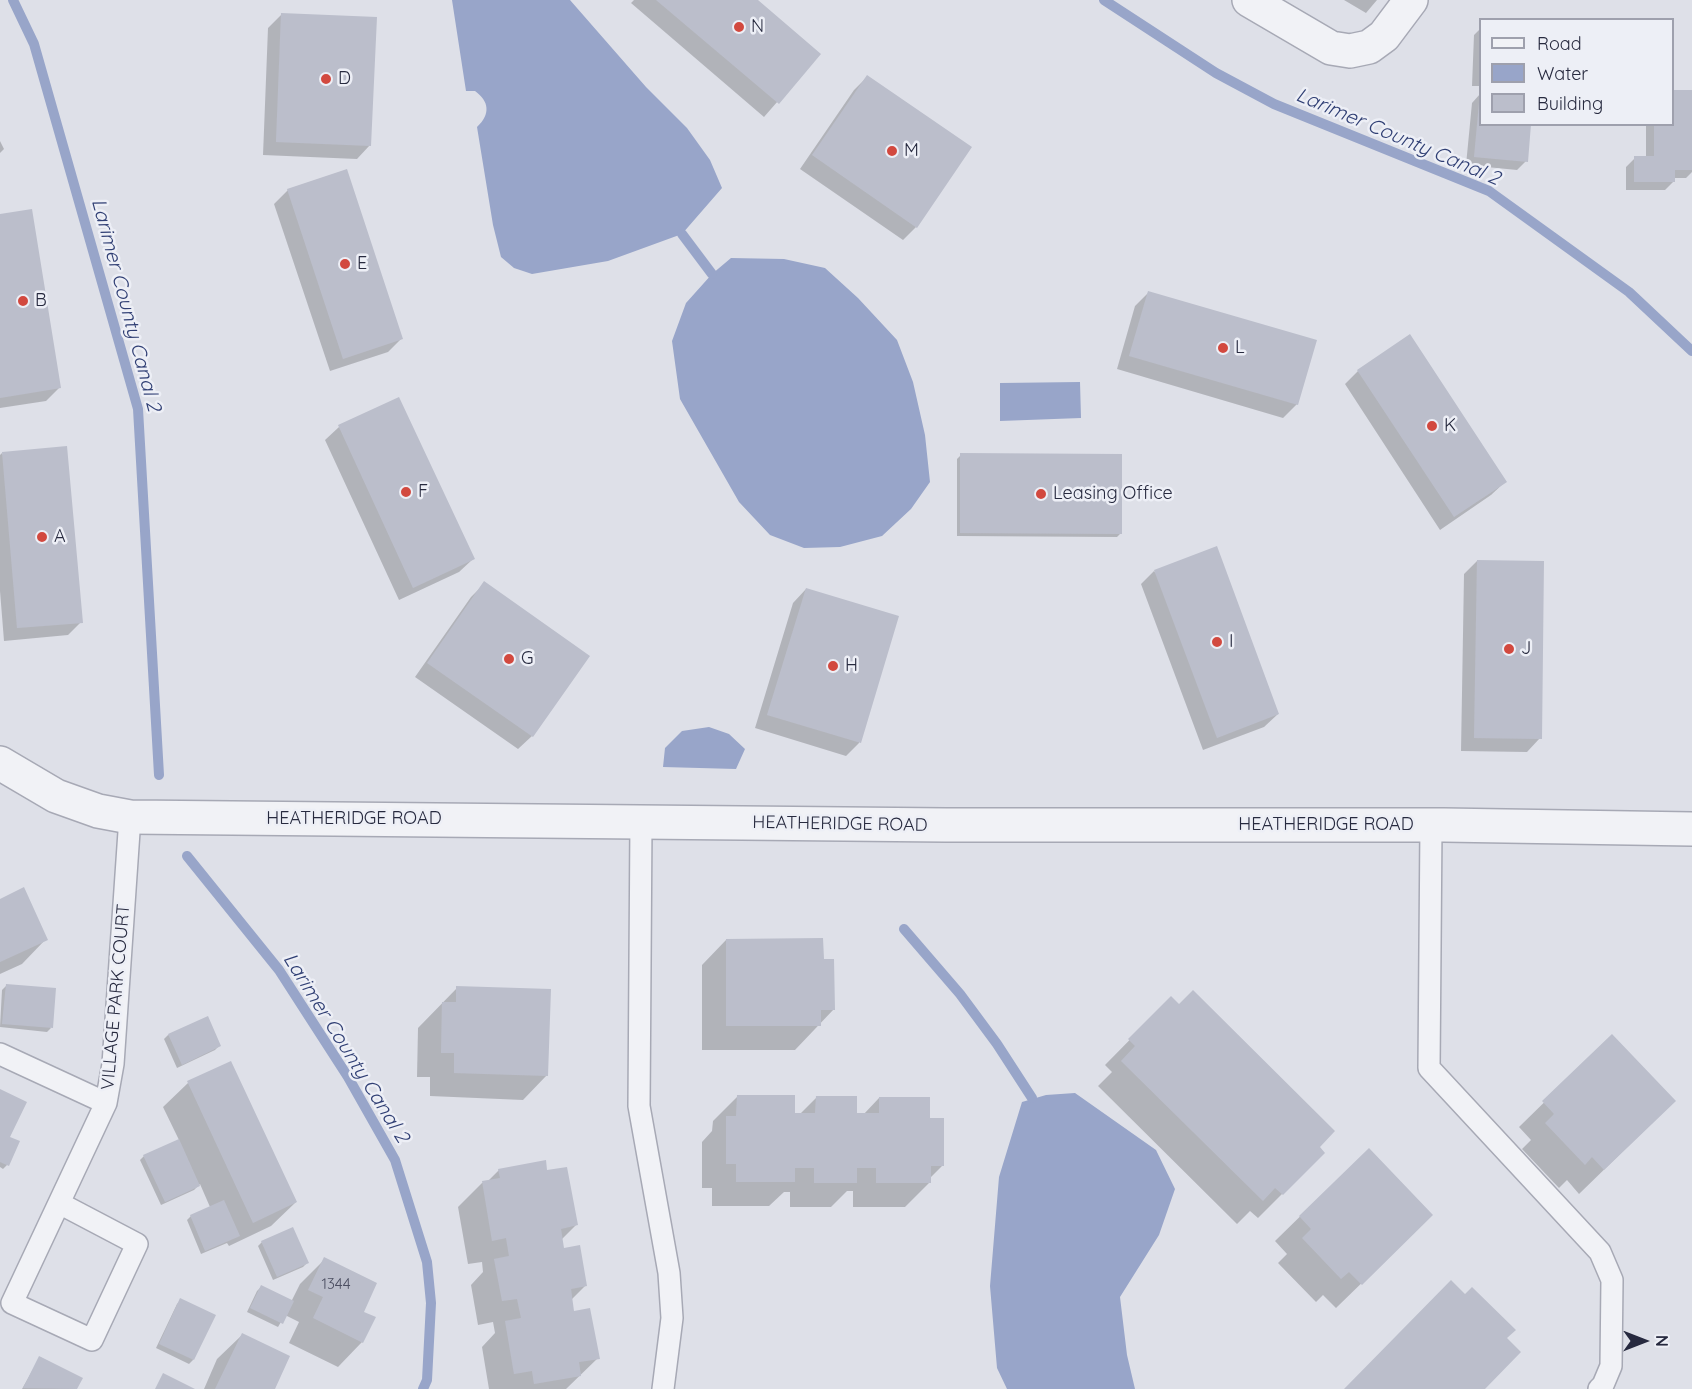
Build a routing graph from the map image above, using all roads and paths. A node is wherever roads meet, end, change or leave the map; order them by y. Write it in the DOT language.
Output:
graph roads {
  1 [pos="1250,0"];
  2 [pos="1411,0"];
  3 [pos="0,763"];
  4 [pos="130,817"];
  5 [pos="641,821"];
  6 [pos="1431,825"];
  7 [pos="1692,829"];
  8 [pos="0,1054"];
  9 [pos="106,1103"];
  10 [pos="59,1203"];
  11 [pos="6,1301"];
  12 [pos="663,1389"];
  13 [pos="1599,1389"];
  1 -- 2 [label="street"];
  3 -- 4 [label="street, HEATHERIDGE ROAD"];
  4 -- 5 [label="street, HEATHERIDGE ROAD"];
  4 -- 9 [label="lane, VILLAGE PARK COURT"];
  5 -- 6 [label="street, HEATHERIDGE ROAD"];
  5 -- 12 [label="lane"];
  6 -- 7 [label="street, HEATHERIDGE ROAD"];
  6 -- 13 [label="lane"];
  8 -- 9 [label="lane"];
  9 -- 10 [label="lane, VILLAGE PARK COURT"];
  10 -- 11 [label="lane, VILLAGE PARK COURT"];
  10 -- 11 [label="lane, VILLAGE PARK COURT"];
}
